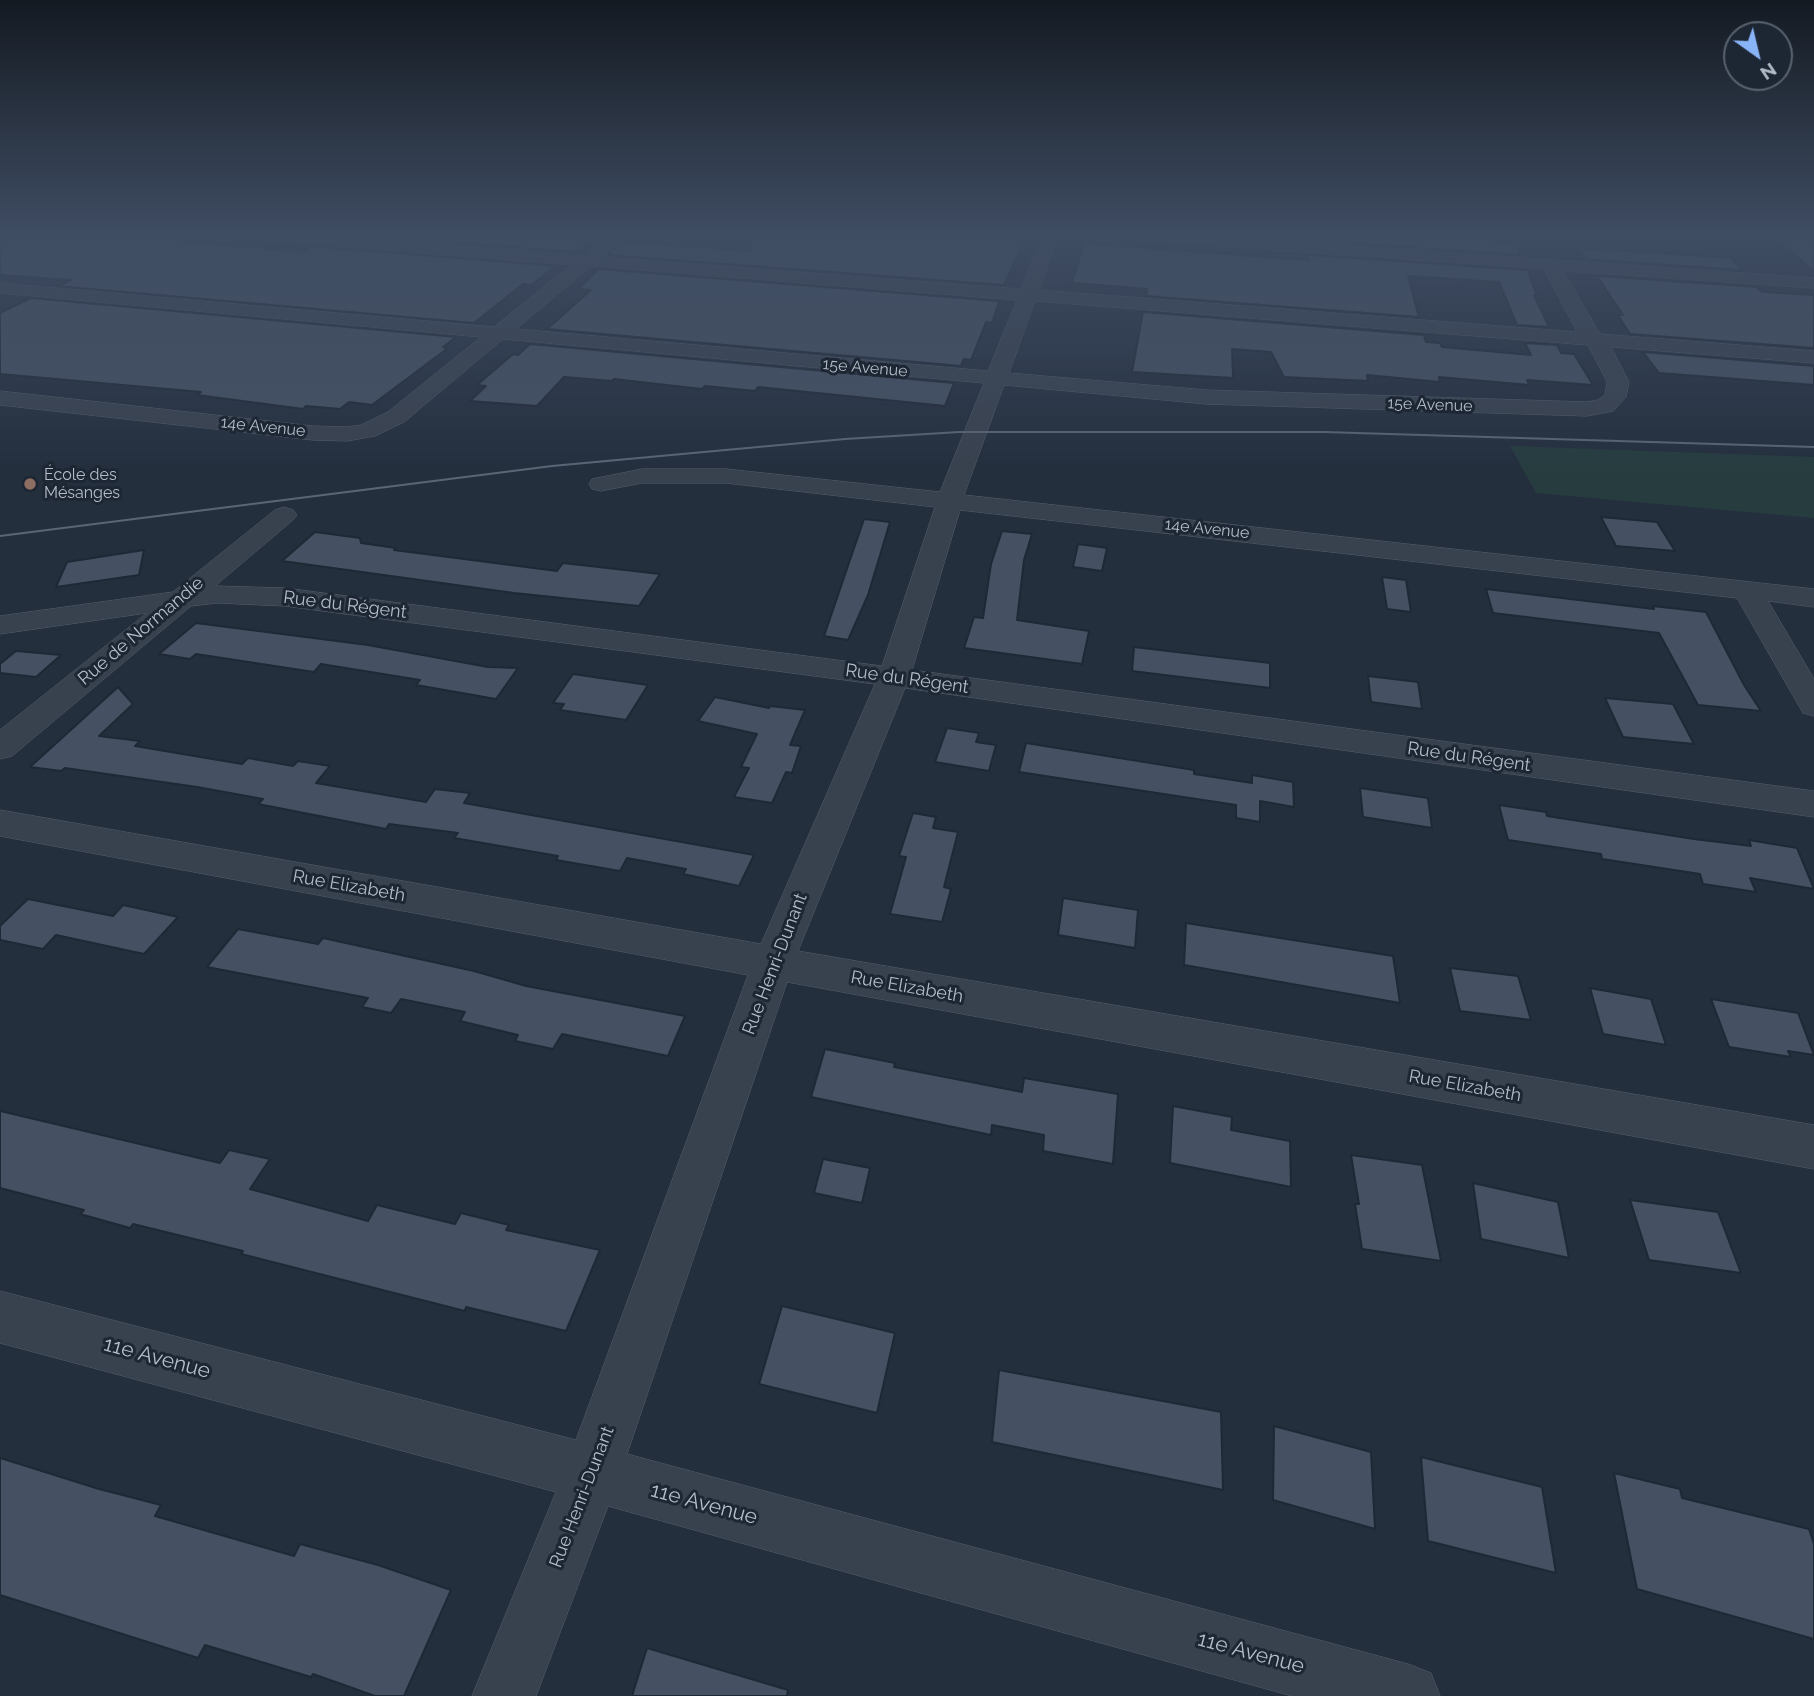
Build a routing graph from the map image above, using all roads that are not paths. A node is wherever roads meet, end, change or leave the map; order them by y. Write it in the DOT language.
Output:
graph roads {
  1 [pos="264,313"];
  2 [pos="521,313"];
  3 [pos="1022,313"];
  4 [pos="1250,313"];
  5 [pos="1577,313"];
  6 [pos="494,335"];
  7 [pos="1595,340"];
  8 [pos="1814,357"];
  9 [pos="996,380"];
  10 [pos="0,398"];
  11 [pos="601,484"];
  12 [pos="950,500"];
  13 [pos="284,515"];
  14 [pos="1747,590"];
  15 [pos="1814,598"];
  16 [pos="178,600"];
  17 [pos="0,625"];
  18 [pos="894,677"];
  19 [pos="1814,706"];
  20 [pos="0,748"];
  21 [pos="1814,804"];
  22 [pos="0,823"];
  23 [pos="772,963"];
  24 [pos="1814,1147"];
  25 [pos="0,1317"];
  26 [pos="592,1473"];
  27 [pos="504,1696"];
  28 [pos="1408,1696"];
  1 -- 6 [label="street, 15e Avenue"];
  2 -- 6 [label="street"];
  3 -- 9 [label="street, Rue Henri-Dunant"];
  4 -- 7 [label="street"];
  5 -- 7 [label="street"];
  6 -- 9 [label="street, 15e Avenue"];
  6 -- 10 [label="street, 14e Avenue"];
  7 -- 8 [label="street"];
  7 -- 9 [label="street, 15e Avenue"];
  9 -- 12 [label="street, Rue Henri-Dunant"];
  11 -- 12 [label="street, 14e Avenue"];
  12 -- 14 [label="street, 14e Avenue"];
  12 -- 18 [label="street, Rue Henri-Dunant"];
  13 -- 16 [label="street, Rue de Normandie"];
  14 -- 15 [label="street, 14e Avenue"];
  14 -- 19 [label="street"];
  16 -- 17 [label="street, Rue du Régent"];
  16 -- 18 [label="street, Rue du Régent"];
  16 -- 20 [label="street, Rue de Normandie"];
  18 -- 21 [label="street, Rue du Régent"];
  18 -- 23 [label="street, Rue Henri-Dunant"];
  22 -- 23 [label="street, Rue Elizabeth"];
  23 -- 24 [label="street, Rue Elizabeth"];
  23 -- 26 [label="street, Rue Henri-Dunant"];
  25 -- 26 [label="street, 11e Avenue"];
  26 -- 27 [label="street, Rue Henri-Dunant"];
  26 -- 28 [label="street, 11e Avenue"];
}
